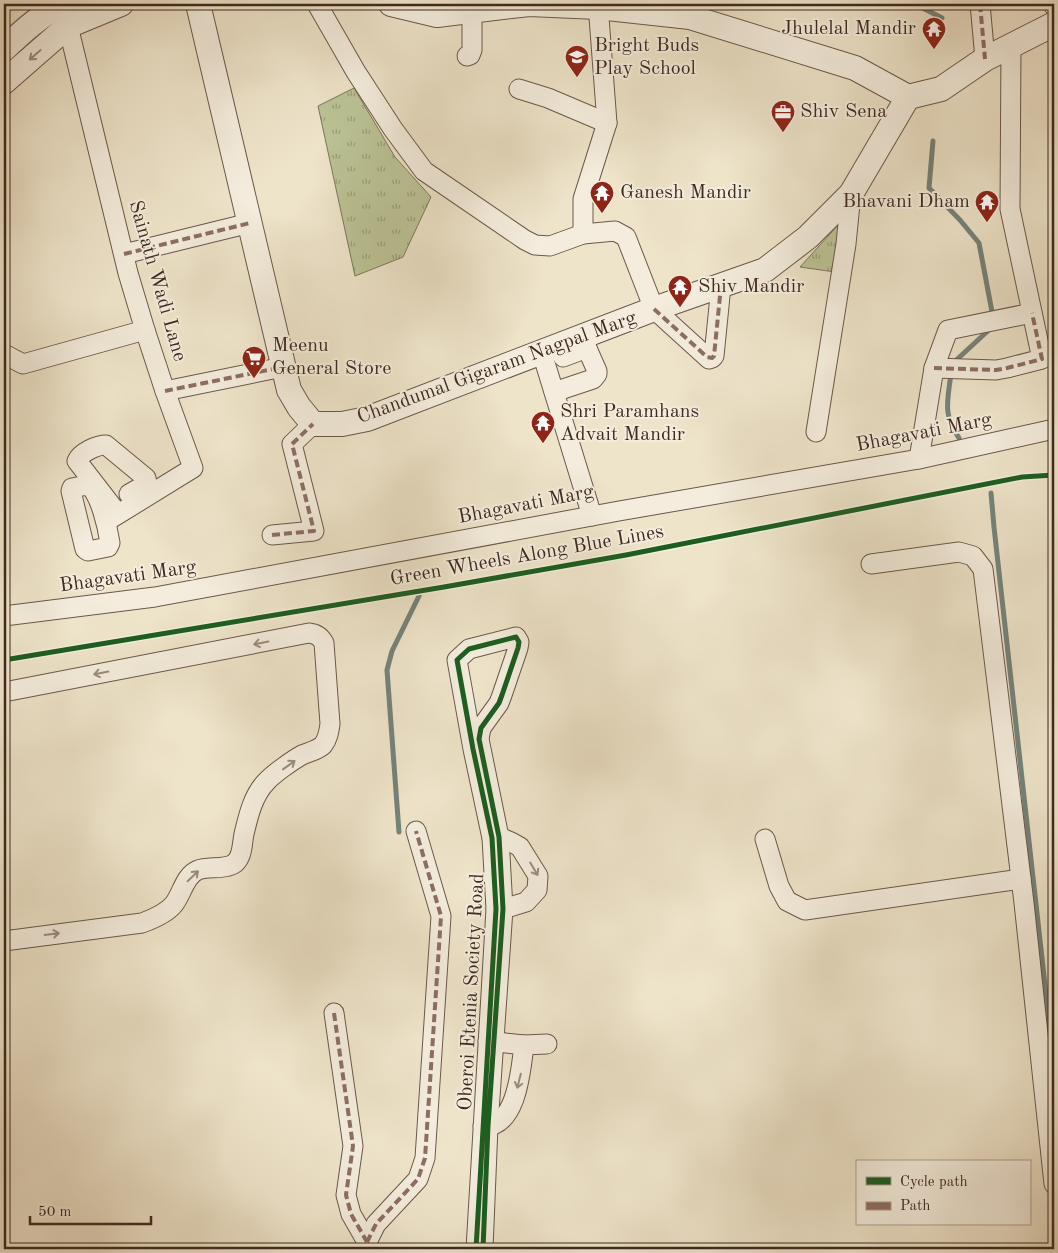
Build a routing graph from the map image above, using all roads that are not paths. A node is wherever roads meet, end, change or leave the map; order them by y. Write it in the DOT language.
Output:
graph roads {
  1 [pos="121,4"];
  2 [pos="198,4"];
  3 [pos="317,4"];
  4 [pos="980,4"];
  5 [pos="400,5"];
  6 [pos="598,5"];
  7 [pos="472,11"];
  8 [pos="54,12"];
  9 [pos="1054,24"];
  10 [pos="1011,45"];
  11 [pos="4,49"];
  12 [pos="466,56"];
  13 [pos="985,59"];
  14 [pos="4,82"];
  15 [pos="519,90"];
  16 [pos="908,97"];
  17 [pos="607,123"];
  18 [pos="851,194"];
  19 [pos="250,224"];
  20 [pos="583,234"];
  21 [pos="124,254"];
  22 [pos="720,286"];
  23 [pos="654,309"];
  24 [pos="1032,313"];
  25 [pos="145,330"];
  26 [pos="584,342"];
  27 [pos="4,354"];
  28 [pos="553,355"];
  29 [pos="283,367"];
  30 [pos="934,368"];
  31 [pos="165,391"];
  32 [pos="554,392"];
  33 [pos="313,424"];
  34 [pos="1054,429"];
  35 [pos="816,432"];
  36 [pos="919,458"];
  37 [pos="112,513"];
  38 [pos="592,516"];
  39 [pos="272,536"];
  40 [pos="871,564"];
  41 [pos="4,616"];
  42 [pos="4,692"];
  43 [pos="476,736"];
  44 [pos="416,831"];
  45 [pos="496,838"];
  46 [pos="765,839"];
  47 [pos="1021,879"];
  48 [pos="499,909"];
  49 [pos="4,941"];
  50 [pos="334,1014"];
  51 [pos="491,1041"];
  52 [pos="547,1044"];
  53 [pos="524,1045"];
  54 [pos="485,1126"];
  55 [pos="1054,1184"];
  56 [pos="367,1245"];
  57 [pos="476,1249"];
  58 [pos="483,1249"];
  1 -- 8 [label="street"];
  2 -- 19 [label="street"];
  3 -- 20 [label="street"];
  4 -- 13 [label="street"];
  5 -- 7 [label="street"];
  6 -- 7 [label="street"];
  6 -- 16 [label="street"];
  6 -- 17 [label="street"];
  7 -- 12 [label="street"];
  8 -- 11 [label="street"];
  8 -- 14 [label="street, one-way"];
  8 -- 21 [label="street, Sainath Wadi Lane"];
  9 -- 10 [label="street"];
  10 -- 13 [label="street"];
  10 -- 24 [label="street"];
  13 -- 16 [label="street"];
  15 -- 17 [label="street"];
  16 -- 18 [label="street, Chandumal Gigaram Nagpal Marg"];
  17 -- 20 [label="street"];
  18 -- 22 [label="street, Chandumal Gigaram Nagpal Marg"];
  18 -- 35 [label="street"];
  19 -- 21 [label="street"];
  19 -- 29 [label="street"];
  20 -- 23 [label="street"];
  21 -- 25 [label="street, Sainath Wadi Lane"];
  22 -- 23 [label="street, Chandumal Gigaram Nagpal Marg"];
  22 -- 23 [label="street"];
  23 -- 26 [label="street, Chandumal Gigaram Nagpal Marg"];
  24 -- 30 [label="street"];
  24 -- 30 [label="street"];
  25 -- 27 [label="street"];
  25 -- 31 [label="street, Sainath Wadi Lane"];
  26 -- 28 [label="street, Chandumal Gigaram Nagpal Marg"];
  26 -- 32 [label="street"];
  28 -- 32 [label="street"];
  28 -- 33 [label="street, Chandumal Gigaram Nagpal Marg"];
  29 -- 31 [label="street"];
  29 -- 33 [label="street"];
  30 -- 36 [label="street"];
  31 -- 37 [label="street, Sainath Wadi Lane"];
  32 -- 38 [label="street"];
  33 -- 39 [label="street"];
  34 -- 36 [label="street, Bhagavati Marg"];
  36 -- 38 [label="street, Bhagavati Marg"];
  38 -- 41 [label="street, Bhagavati Marg"];
  40 -- 47 [label="street"];
  49 -- 42 [label="street, one-way"];
  43 -- 43 [label="street, Oberoi Etenia Society Road"];
  43 -- 45 [label="street, Oberoi Etenia Society Road"];
  44 -- 56 [label="street"];
  45 -- 48 [label="street, Oberoi Etenia Society Road"];
  45 -- 48 [label="street, one-way"];
  46 -- 47 [label="street"];
  47 -- 55 [label="street"];
  48 -- 51 [label="street, Oberoi Etenia Society Road"];
  50 -- 56 [label="street"];
  51 -- 53 [label="street"];
  51 -- 54 [label="street, Oberoi Etenia Society Road"];
  52 -- 53 [label="street"];
  53 -- 54 [label="street, one-way"];
  54 -- 57 [label="street"];
  54 -- 58 [label="street, Oberoi Etenia Society Road"];
}
